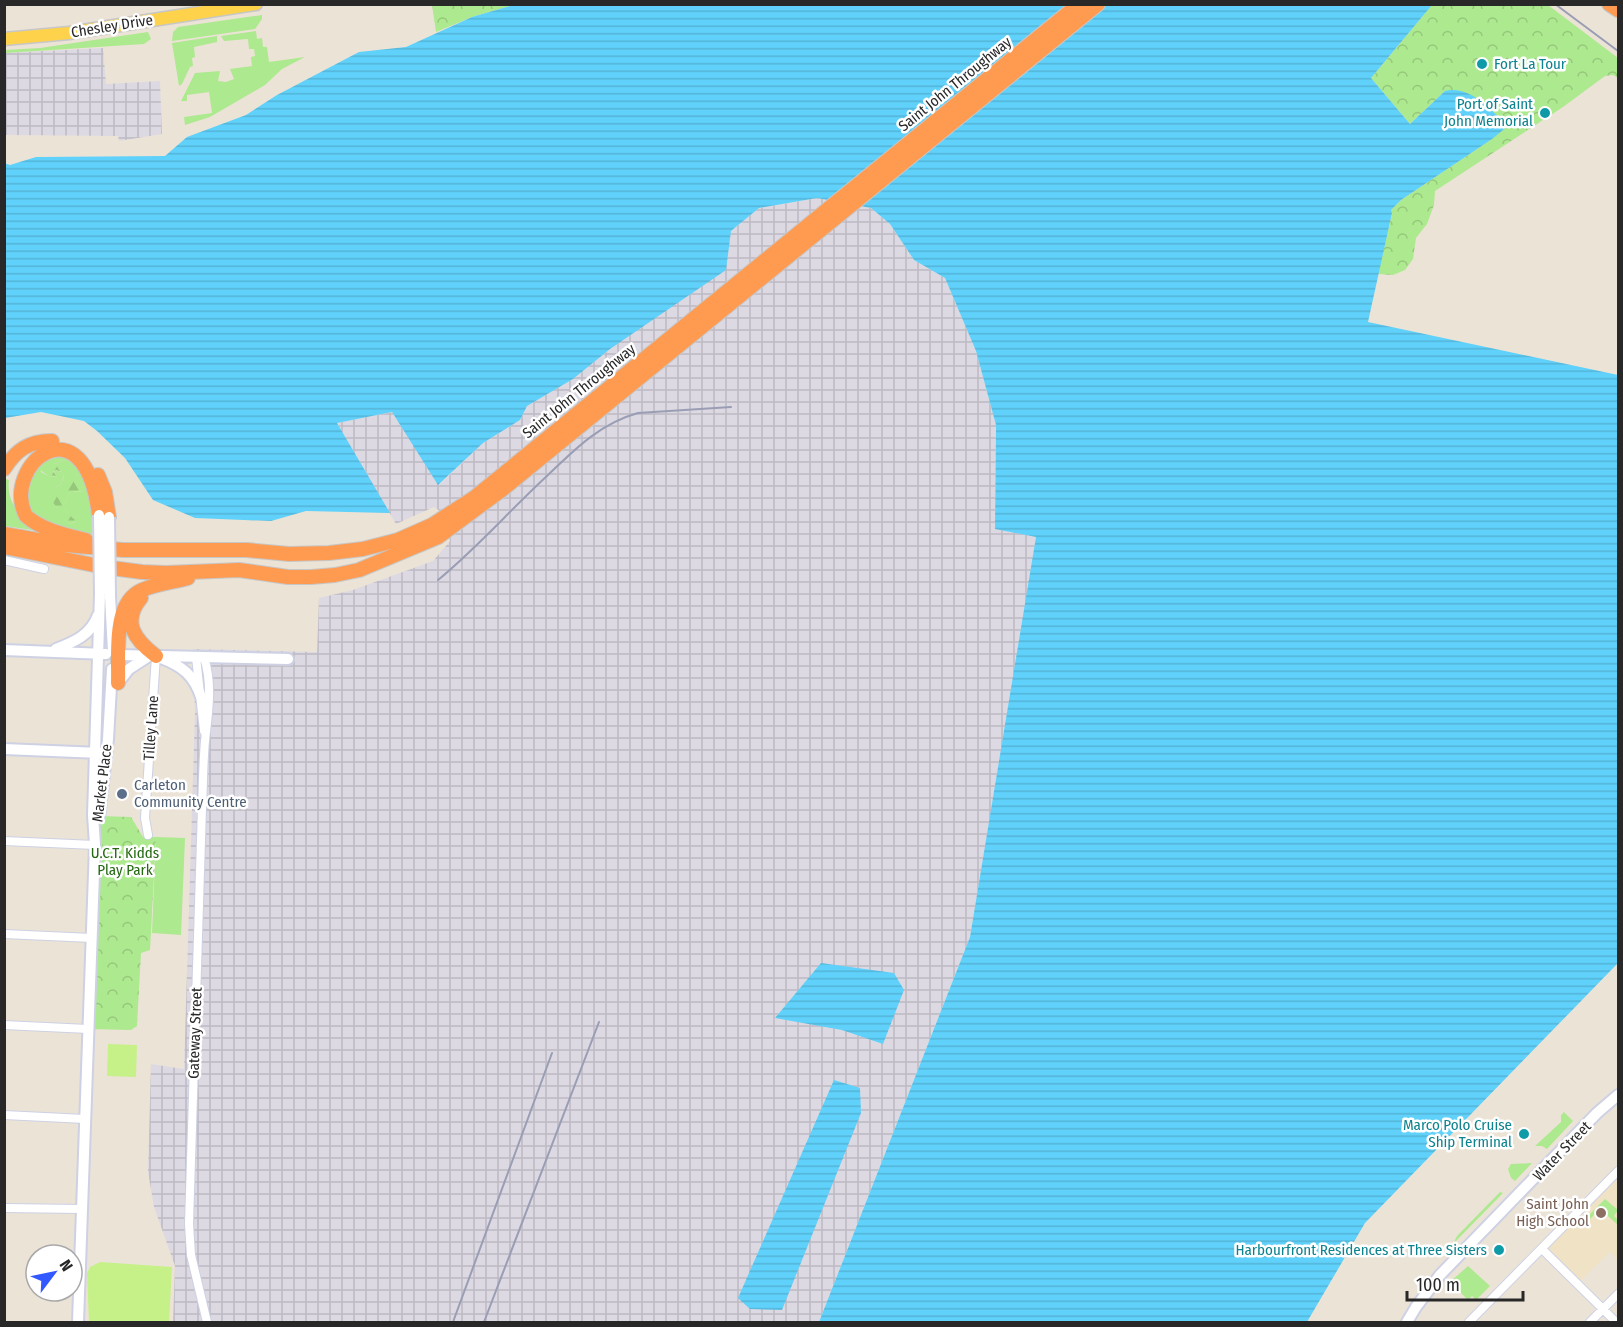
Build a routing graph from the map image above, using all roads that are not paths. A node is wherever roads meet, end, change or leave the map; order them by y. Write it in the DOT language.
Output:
graph roads {
  1 [pos="256,4"];
  2 [pos="1079,4"];
  3 [pos="1098,4"];
  4 [pos="1609,4"];
  5 [pos="1618,10"];
  6 [pos="4,39"];
  7 [pos="4,469"];
  8 [pos="104,516"];
  9 [pos="435,531"];
  10 [pos="4,534"];
  11 [pos="4,547"];
  12 [pos="123,550"];
  13 [pos="392,558"];
  14 [pos="4,560"];
  15 [pos="69,560"];
  16 [pos="44,569"];
  17 [pos="288,577"];
  18 [pos="156,586"];
  19 [pos="105,595"];
  20 [pos="100,609"];
  21 [pos="4,651"];
  22 [pos="52,651"];
  23 [pos="100,654"];
  24 [pos="116,655"];
  25 [pos="152,656"];
  26 [pos="200,657"];
  27 [pos="288,659"];
  28 [pos="118,683"];
  29 [pos="201,696"];
  30 [pos="108,739"];
  31 [pos="205,741"];
  32 [pos="4,749"];
  33 [pos="101,753"];
  34 [pos="148,835"];
  35 [pos="95,840"];
  36 [pos="4,841"];
  37 [pos="4,933"];
  38 [pos="92,938"];
  39 [pos="4,1025"];
  40 [pos="88,1029"];
  41 [pos="1618,1086"];
  42 [pos="1618,1095"];
  43 [pos="1598,1113"];
  44 [pos="4,1115"];
  45 [pos="85,1119"];
  46 [pos="1618,1172"];
  47 [pos="4,1208"];
  48 [pos="82,1209"];
  49 [pos="1542,1249"];
  50 [pos="1618,1294"];
  51 [pos="1603,1310"];
  52 [pos="78,1323"];
  53 [pos="207,1323"];
  54 [pos="1407,1323"];
  55 [pos="1469,1323"];
  56 [pos="1590,1323"];
  57 [pos="1616,1323"];
  1 -- 6 [label="main road, Chesley Drive"];
  2 -- 9 [label="highway, Saint John Throughway"];
  3 -- 9 [label="highway, Saint John Throughway"];
  4 -- 5 [label="highway"];
  7 -- 8 [label="highway"];
  8 -- 12 [label="highway"];
  8 -- 19 [label="street, Market Place, bridge"];
  9 -- 12 [label="highway, Saint John Throughway"];
  9 -- 13 [label="highway, Saint John Throughway"];
  10 -- 12 [label="highway, Saint John Throughway"];
  11 -- 15 [label="highway, Saint John Throughway"];
  13 -- 15 [label="highway, Saint John Throughway"];
  13 -- 17 [label="highway, Saint John Throughway"];
  14 -- 16 [label="street"];
  15 -- 17 [label="highway, Saint John Throughway"];
  17 -- 18 [label="highway"];
  18 -- 24 [label="highway"];
  18 -- 25 [label="highway"];
  19 -- 20 [label="street, Market Place"];
  19 -- 24 [label="street, Market Place"];
  20 -- 22 [label="street"];
  20 -- 23 [label="street, Market Place"];
  21 -- 22 [label="street"];
  22 -- 23 [label="street"];
  23 -- 24 [label="street"];
  23 -- 33 [label="street, Market Place"];
  24 -- 25 [label="street"];
  24 -- 28 [label="highway"];
  24 -- 30 [label="street, Market Place"];
  25 -- 26 [label="street"];
  25 -- 28 [label="street"];
  25 -- 29 [label="street"];
  25 -- 34 [label="street, Tilley Lane"];
  26 -- 27 [label="street"];
  26 -- 29 [label="street, Gateway Street"];
  26 -- 31 [label="street, Gateway Street"];
  28 -- 30 [label="street"];
  29 -- 31 [label="street, Gateway Street"];
  30 -- 33 [label="street, Market Place"];
  31 -- 53 [label="street, Gateway Street"];
  32 -- 33 [label="street"];
  33 -- 35 [label="street, Market Place"];
  35 -- 36 [label="street"];
  35 -- 38 [label="street, Market Place"];
  37 -- 38 [label="street"];
  38 -- 40 [label="street, Market Place"];
  39 -- 40 [label="street"];
  40 -- 45 [label="street, Market Place"];
  41 -- 43 [label="street, Water Street"];
  42 -- 43 [label="street, Water Street"];
  43 -- 54 [label="street, Water Street"];
  44 -- 45 [label="street"];
  45 -- 48 [label="street, Market Place"];
  46 -- 49 [label="street"];
  47 -- 48 [label="street"];
  48 -- 52 [label="street"];
  49 -- 51 [label="street"];
  49 -- 55 [label="street"];
  50 -- 51 [label="street"];
  51 -- 56 [label="street"];
  51 -- 57 [label="street"];
}
